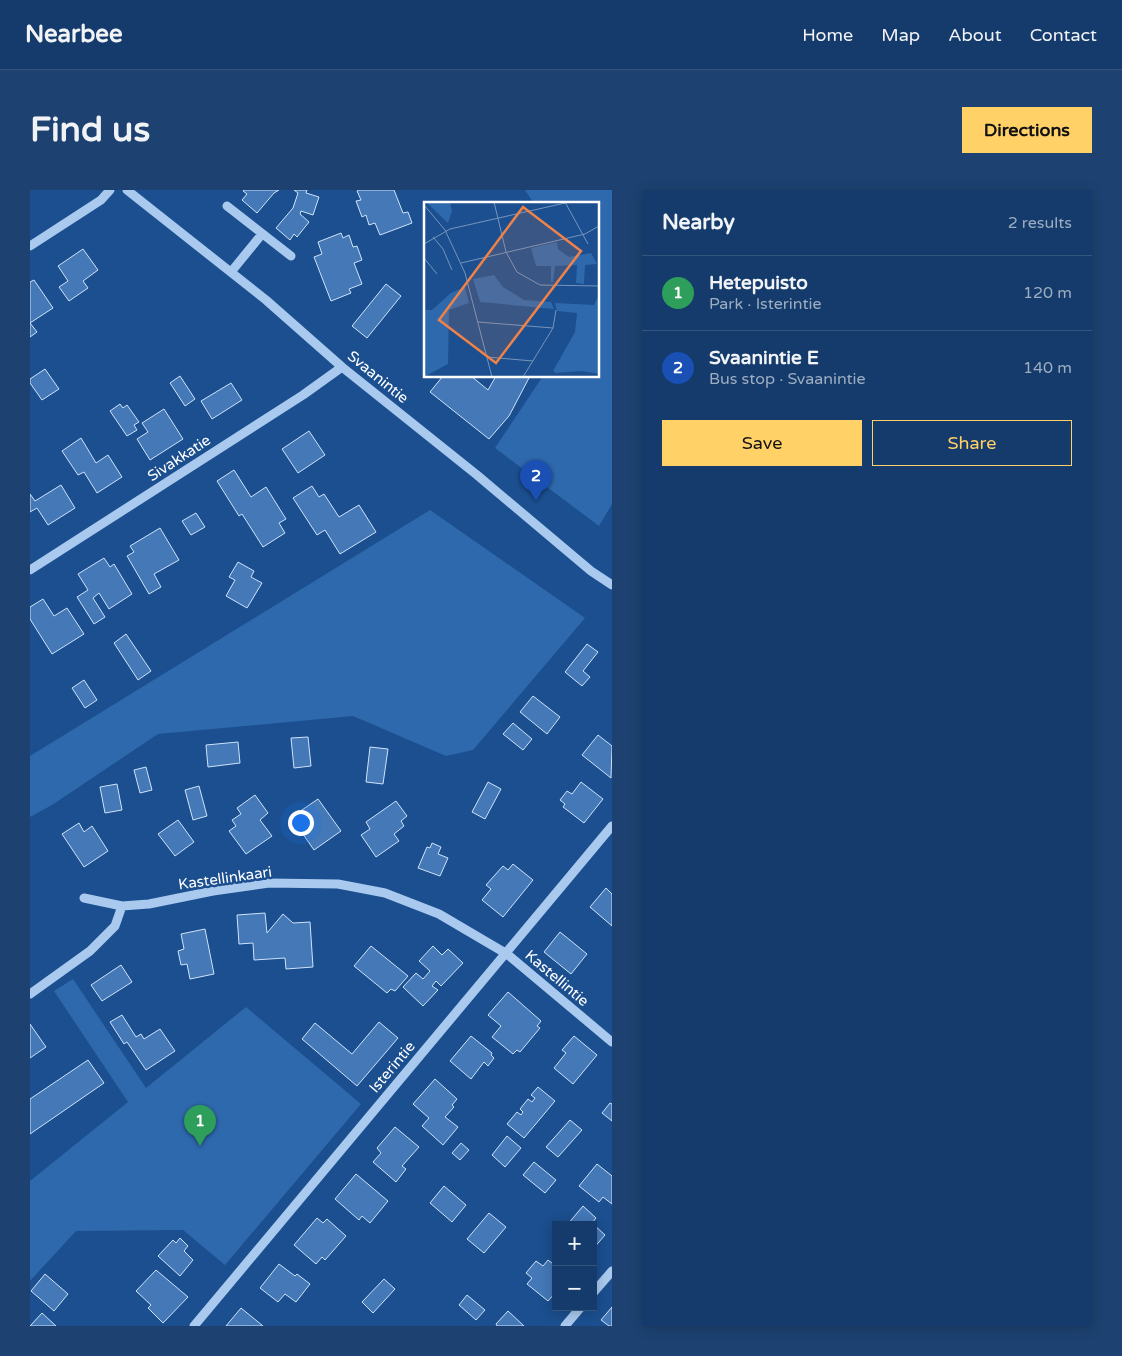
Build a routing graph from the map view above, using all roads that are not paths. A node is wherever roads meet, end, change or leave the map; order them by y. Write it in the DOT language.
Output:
graph roads {
  1 [pos="110,190"];
  2 [pos="127,190"];
  3 [pos="227,206"];
  4 [pos="262,234"];
  5 [pos="30,246"];
  6 [pos="291,256"];
  7 [pos="231,272"];
  8 [pos="342,366"];
  9 [pos="30,570"];
  10 [pos="612,585"];
  11 [pos="612,826"];
  12 [pos="84,898"];
  13 [pos="122,906"];
  14 [pos="507,954"];
  15 [pos="30,994"];
  16 [pos="612,1042"];
  17 [pos="612,1271"];
  18 [pos="597,1288"];
  19 [pos="578,1311"];
  20 [pos="194,1326"];
  21 [pos="565,1326"];
  1 -- 5 [label="street"];
  2 -- 7 [label="street, Svaanintie"];
  3 -- 4 [label="street"];
  4 -- 6 [label="street"];
  4 -- 7 [label="street"];
  7 -- 8 [label="street, Svaanintie"];
  8 -- 9 [label="street, Sivakkatie"];
  8 -- 10 [label="street, Svaanintie"];
  11 -- 14 [label="street, Isterintie"];
  12 -- 13 [label="street, Kastellinkaari"];
  13 -- 14 [label="street, Kastellinkaari"];
  13 -- 15 [label="street"];
  14 -- 16 [label="street, Kastellintie"];
  14 -- 20 [label="street, Isterintie"];
  17 -- 18 [label="street"];
  19 -- 21 [label="street"];
}
